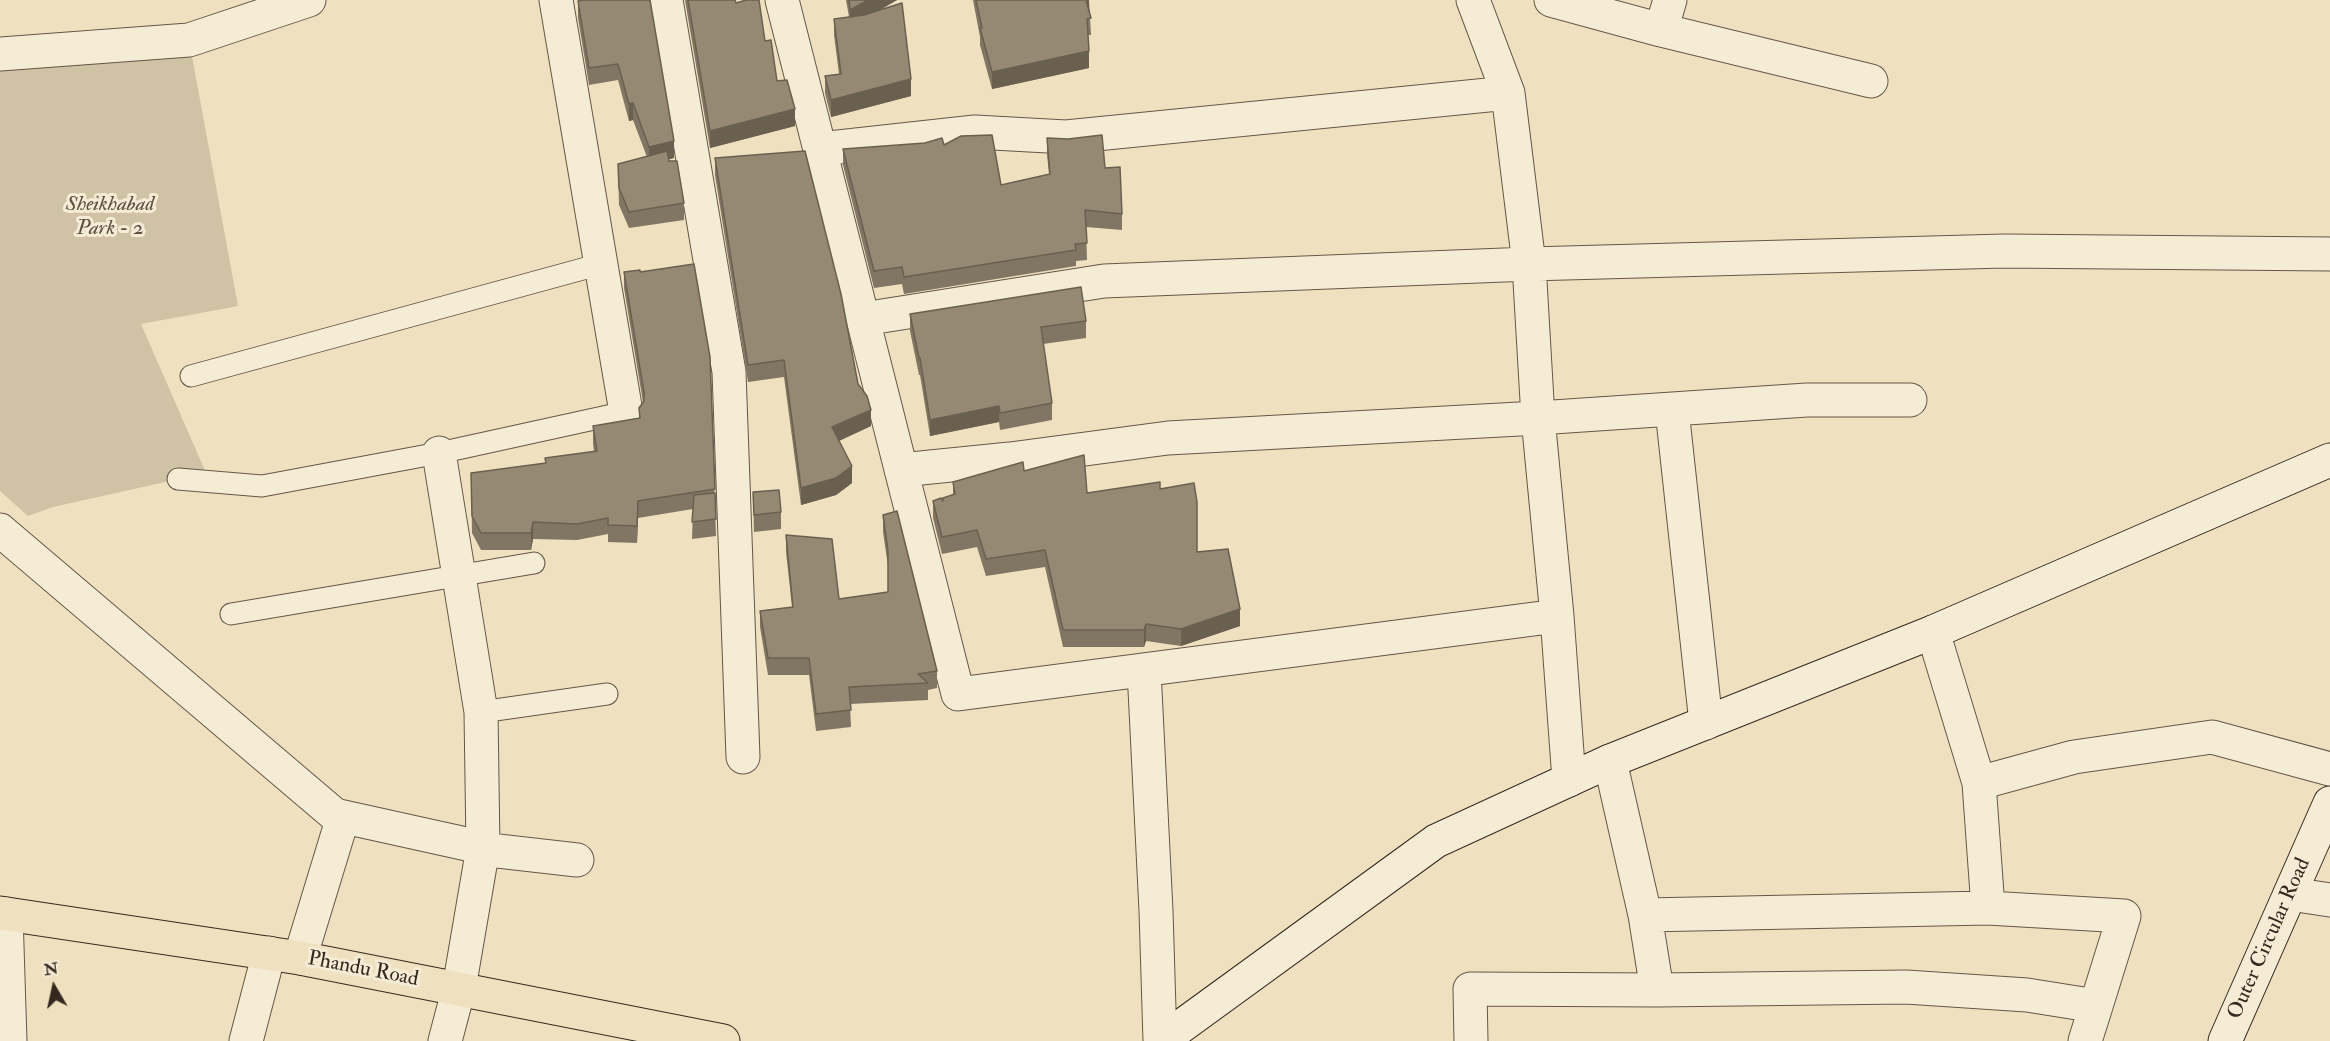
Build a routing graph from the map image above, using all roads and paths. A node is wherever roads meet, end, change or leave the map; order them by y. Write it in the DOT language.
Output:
graph roads {
  1 [pos="309,0"];
  2 [pos="556,0"];
  3 [pos="666,0"];
  4 [pos="782,0"];
  5 [pos="1473,0"];
  6 [pos="1551,0"];
  7 [pos="1665,15"];
  8 [pos="0,54"];
  9 [pos="1871,81"];
  10 [pos="1508,93"];
  11 [pos="820,149"];
  12 [pos="2330,254"];
  13 [pos="601,264"];
  14 [pos="1529,264"];
  15 [pos="863,319"];
  16 [pos="191,376"];
  17 [pos="1910,400"];
  18 [pos="1672,410"];
  19 [pos="626,412"];
  20 [pos="1538,418"];
  21 [pos="439,453"];
  22 [pos="2330,460"];
  23 [pos="901,470"];
  24 [pos="178,479"];
  25 [pos="0,530"];
  26 [pos="534,563"];
  27 [pos="459,577"];
  28 [pos="231,614"];
  29 [pos="1557,616"];
  30 [pos="1933,632"];
  31 [pos="1144,670"];
  32 [pos="608,694"];
  33 [pos="481,712"];
  34 [pos="1706,723"];
  35 [pos="743,757"];
  36 [pos="1610,761"];
  37 [pos="2330,769"];
  38 [pos="1569,780"];
  39 [pos="1979,783"];
  40 [pos="2330,804"];
  41 [pos="343,817"];
  42 [pos="483,848"];
  43 [pos="577,860"];
  44 [pos="2290,894"];
  45 [pos="2330,900"];
  46 [pos="1988,908"];
  47 [pos="3,913"];
  48 [pos="1645,915"];
  49 [pos="284,956"];
  50 [pos="459,988"];
  51 [pos="1657,990"];
  52 [pos="2096,1006"];
  53 [pos="660,1035"];
  54 [pos="10,1041"];
  55 [pos="246,1041"];
  56 [pos="445,1041"];
  57 [pos="723,1041"];
  58 [pos="1160,1041"];
  59 [pos="1471,1041"];
  60 [pos="2085,1041"];
  61 [pos="2225,1041"];
  1 -- 8 [label="street"];
  2 -- 13 [label="street"];
  3 -- 35 [label="street"];
  4 -- 11 [label="street"];
  5 -- 10 [label="street"];
  6 -- 7 [label="street"];
  7 -- 9 [label="street"];
  10 -- 11 [label="street"];
  10 -- 14 [label="street"];
  11 -- 15 [label="street"];
  12 -- 14 [label="street"];
  13 -- 16 [label="lane"];
  13 -- 19 [label="street"];
  14 -- 15 [label="street"];
  14 -- 20 [label="street"];
  15 -- 23 [label="street"];
  17 -- 18 [label="street"];
  18 -- 20 [label="street"];
  18 -- 34 [label="street"];
  19 -- 21 [label="lane"];
  20 -- 23 [label="street"];
  20 -- 29 [label="street"];
  21 -- 24 [label="lane"];
  21 -- 27 [label="street"];
  22 -- 30 [label="street"];
  23 -- 31 [label="street"];
  25 -- 41 [label="street"];
  26 -- 27 [label="lane"];
  27 -- 28 [label="lane"];
  27 -- 33 [label="street"];
  29 -- 31 [label="street"];
  29 -- 38 [label="street"];
  30 -- 34 [label="street"];
  30 -- 39 [label="street"];
  31 -- 58 [label="street"];
  32 -- 33 [label="lane"];
  33 -- 42 [label="street"];
  34 -- 36 [label="street"];
  36 -- 38 [label="street"];
  36 -- 48 [label="street"];
  37 -- 39 [label="street"];
  38 -- 58 [label="street"];
  39 -- 46 [label="street"];
  40 -- 44 [label="street, Outer Circular Road"];
  41 -- 42 [label="street"];
  41 -- 49 [label="street"];
  42 -- 43 [label="street"];
  42 -- 50 [label="street"];
  44 -- 45 [label="street"];
  44 -- 61 [label="street, Outer Circular Road"];
  46 -- 48 [label="street"];
  46 -- 52 [label="street"];
  47 -- 49 [label="main road, Phandu Road"];
  47 -- 54 [label="street"];
  48 -- 51 [label="street"];
  49 -- 50 [label="main road, Phandu Road"];
  49 -- 55 [label="street"];
  50 -- 53 [label="main road, Phandu Road"];
  50 -- 56 [label="street"];
  51 -- 52 [label="street"];
  51 -- 59 [label="street"];
  52 -- 60 [label="street"];
  53 -- 57 [label="main road, Phandu Road"];
}
